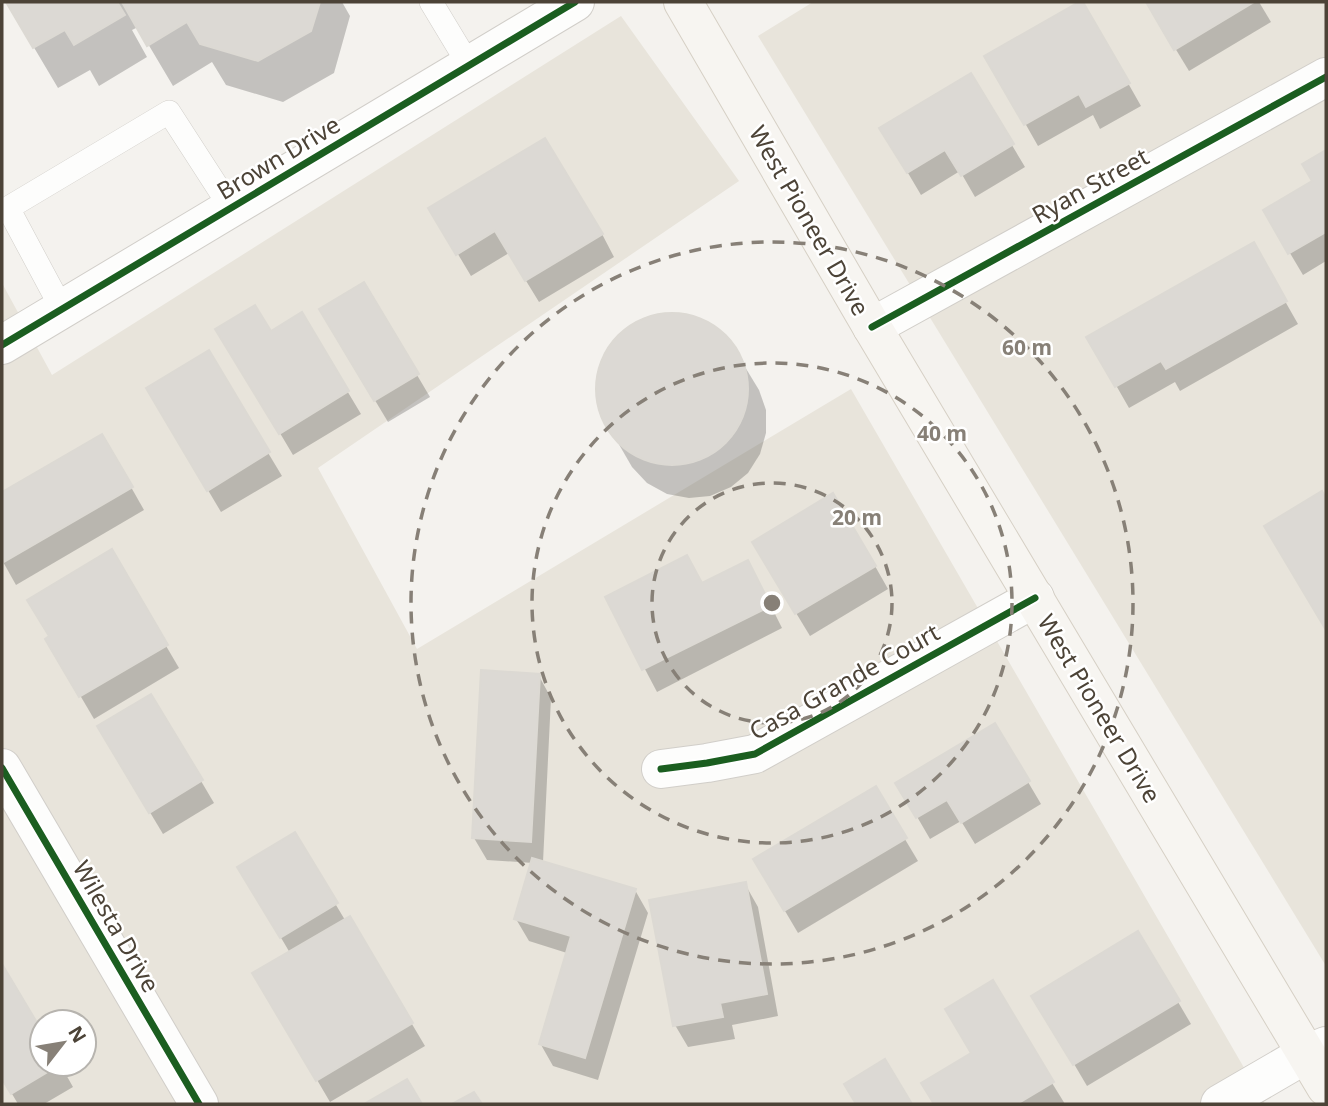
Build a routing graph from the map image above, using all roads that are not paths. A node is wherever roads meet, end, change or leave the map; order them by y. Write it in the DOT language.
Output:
graph roads {
  1 [pos="431,2"];
  2 [pos="575,2"];
  3 [pos="683,2"];
  4 [pos="469,65"];
  5 [pos="1326,77"];
  6 [pos="231,208"];
  7 [pos="62,309"];
  8 [pos="872,327"];
  9 [pos="2,345"];
  10 [pos="1035,598"];
  11 [pos="2,768"];
  12 [pos="661,769"];
  13 [pos="1316,1050"];
  14 [pos="1326,1087"];
  15 [pos="200,1104"];
  16 [pos="1220,1104"];
  1 -- 4 [label="lane"];
  2 -- 4 [label="street, Brown Drive"];
  3 -- 8 [label="main road, West Pioneer Drive"];
  4 -- 6 [label="street, Brown Drive"];
  5 -- 8 [label="street, Ryan Street"];
  6 -- 7 [label="street, Brown Drive"];
  6 -- 7 [label="lane"];
  7 -- 9 [label="street, Brown Drive"];
  8 -- 10 [label="main road, West Pioneer Drive"];
  10 -- 12 [label="street, Casa Grande Court"];
  10 -- 13 [label="main road, West Pioneer Drive"];
  11 -- 15 [label="street, Wilesta Drive"];
  13 -- 14 [label="main road, West Pioneer Drive"];
  13 -- 16 [label="street"];
}
